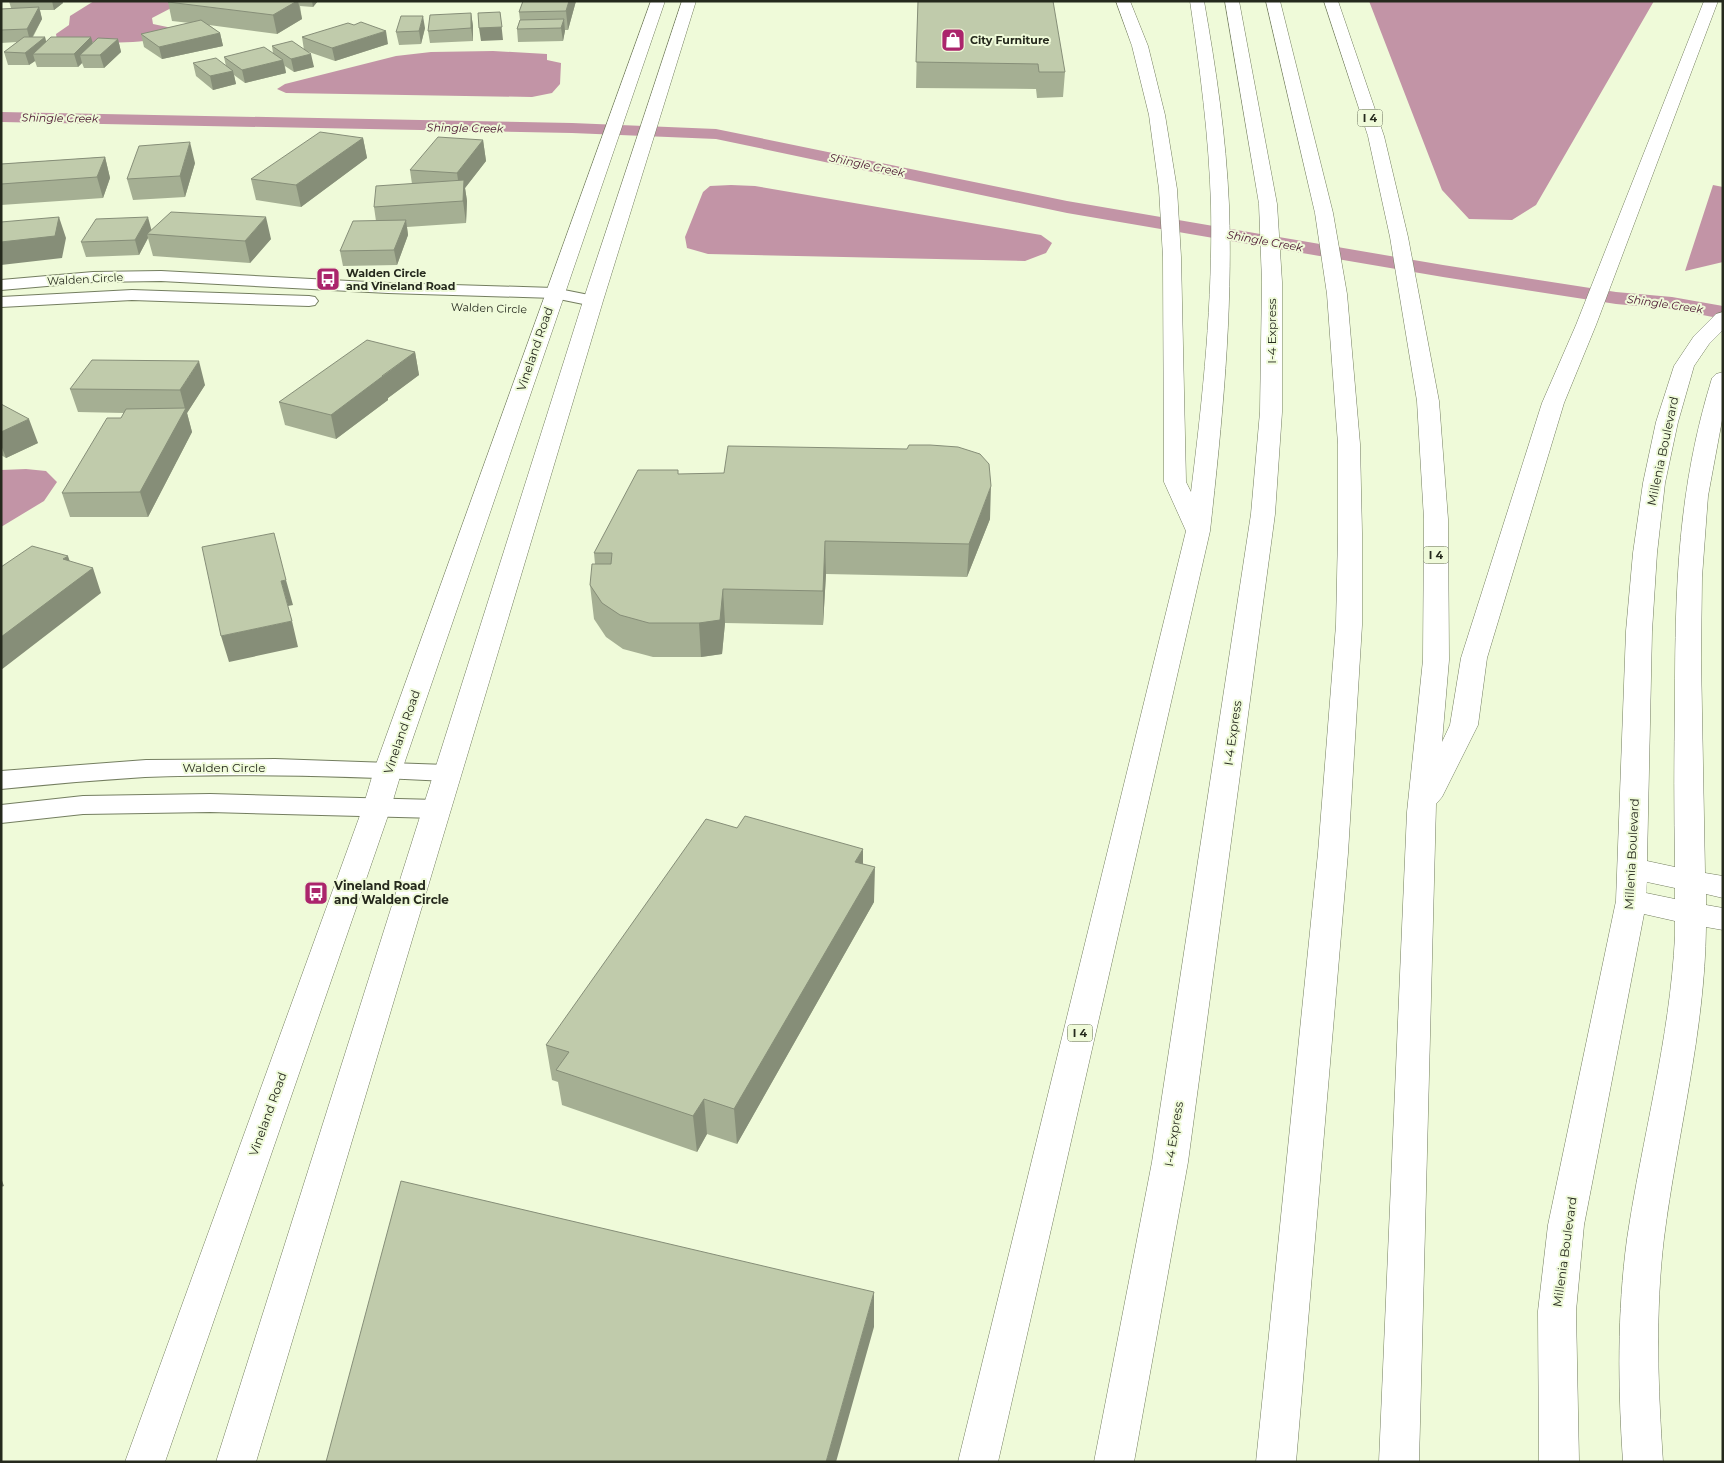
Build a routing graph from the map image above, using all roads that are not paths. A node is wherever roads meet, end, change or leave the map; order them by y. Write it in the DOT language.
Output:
graph roads {
  1 [pos="658,1"];
  2 [pos="689,1"];
  3 [pos="1123,1"];
  4 [pos="1197,1"];
  5 [pos="1232,1"];
  6 [pos="1274,1"];
  7 [pos="1330,1"];
  8 [pos="1711,1"];
  9 [pos="1,285"];
  10 [pos="593,301"];
  11 [pos="1,302"];
  12 [pos="323,302"];
  13 [pos="551,302"];
  14 [pos="458,307"];
  15 [pos="1716,324"];
  16 [pos="1723,378"];
  17 [pos="1198,531"];
  18 [pos="388,770"];
  19 [pos="448,773"];
  20 [pos="1,780"];
  21 [pos="378,807"];
  22 [pos="437,809"];
  23 [pos="1421,812"];
  24 [pos="1,814"];
  25 [pos="1633,869"];
  26 [pos="1691,881"];
  27 [pos="1723,887"];
  28 [pos="1631,901"];
  29 [pos="1691,913"];
  30 [pos="1723,919"];
  31 [pos="145,1462"];
  32 [pos="236,1462"];
  33 [pos="978,1462"];
  34 [pos="1114,1462"];
  35 [pos="1276,1462"];
  36 [pos="1399,1462"];
  37 [pos="1559,1462"];
  38 [pos="1644,1462"];
  1 -- 13 [label="main road, Vineland Road"];
  2 -- 10 [label="main road"];
  3 -- 17 [label="main road"];
  4 -- 17 [label="main road, I 4"];
  5 -- 34 [label="main road, I-4 Express"];
  6 -- 35 [label="main road"];
  7 -- 23 [label="main road, I 4"];
  8 -- 23 [label="main road"];
  9 -- 13 [label="street, Walden Circle"];
  10 -- 13 [label="street, Walden Circle"];
  10 -- 19 [label="main road"];
  11 -- 12 [label="street, Walden Circle"];
  13 -- 14 [label="street, Walden Circle"];
  13 -- 18 [label="main road, Vineland Road"];
  15 -- 25 [label="main road, Millenia Boulevard"];
  16 -- 26 [label="main road"];
  17 -- 33 [label="main road, I 4"];
  18 -- 19 [label="street, Walden Circle"];
  18 -- 20 [label="street, Walden Circle"];
  18 -- 21 [label="main road, Vineland Road"];
  19 -- 22 [label="main road"];
  21 -- 22 [label="street"];
  21 -- 24 [label="street"];
  21 -- 31 [label="main road, Vineland Road"];
  22 -- 32 [label="main road"];
  23 -- 36 [label="main road, I 4"];
  25 -- 26 [label="main road"];
  25 -- 28 [label="main road, Millenia Boulevard"];
  26 -- 27 [label="main road"];
  26 -- 29 [label="main road"];
  28 -- 29 [label="main road"];
  28 -- 37 [label="main road, Millenia Boulevard"];
  29 -- 30 [label="main road"];
  29 -- 38 [label="main road"];
}
